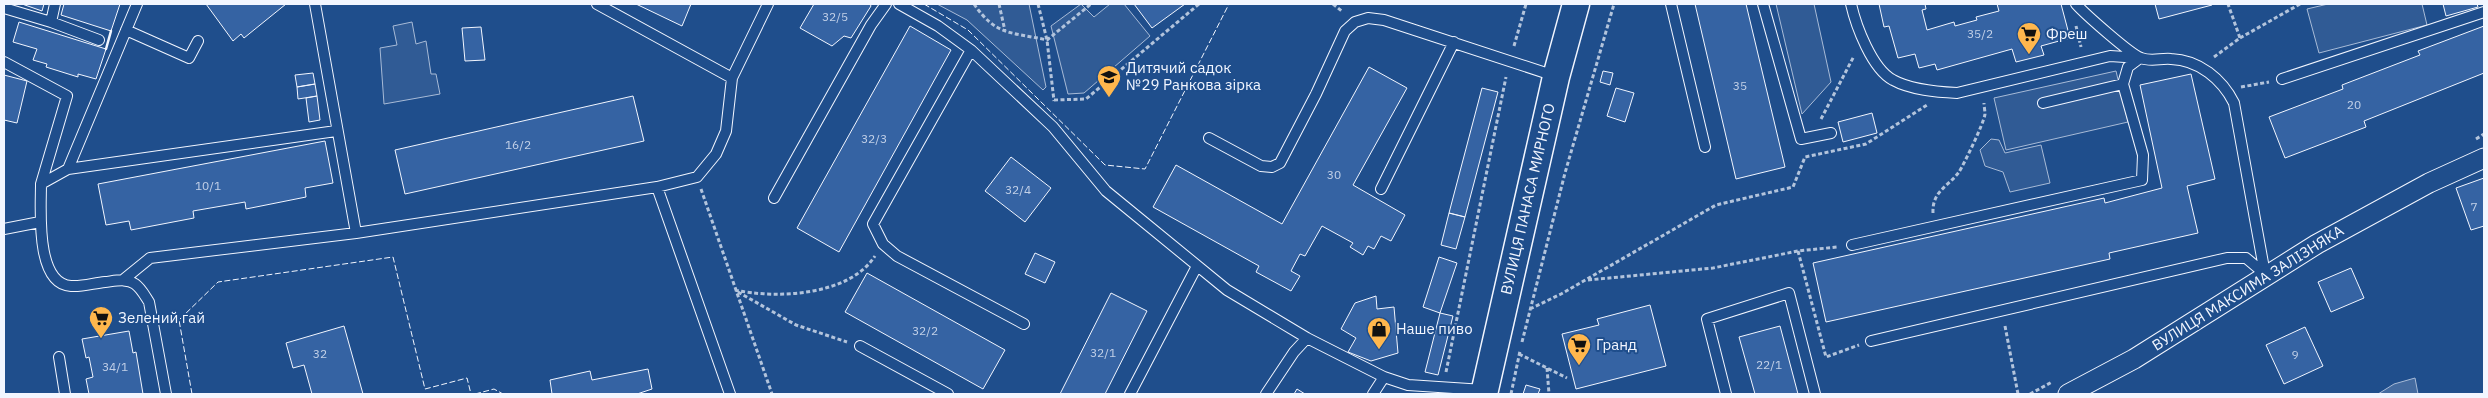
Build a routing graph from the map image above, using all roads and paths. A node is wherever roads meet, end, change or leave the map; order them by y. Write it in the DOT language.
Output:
graph roads {
  1 [pos="55,4"];
  2 [pos="137,4"];
  3 [pos="316,4"];
  4 [pos="597,4"];
  5 [pos="768,4"];
  6 [pos="886,4"];
  7 [pos="899,4"];
  8 [pos="974,4"];
  9 [pos="999,4"];
  10 [pos="1038,4"];
  11 [pos="1091,4"];
  12 [pos="1199,4"];
  13 [pos="1526,4"];
  14 [pos="1576,4"];
  15 [pos="1614,4"];
  16 [pos="1671,4"];
  17 [pos="1763,4"];
  18 [pos="1851,4"];
  19 [pos="2076,4"];
  20 [pos="2228,4"];
  21 [pos="2300,4"];
  22 [pos="4,8"];
  23 [pos="2484,12"];
  24 [pos="2074,20"];
  25 [pos="51,22"];
  26 [pos="126,30"];
  27 [pos="1004,31"];
  28 [pos="2240,38"];
  29 [pos="99,40"];
  30 [pos="198,40"];
  31 [pos="1047,40"];
  32 [pos="1863,40"];
  33 [pos="1454,42"];
  34 [pos="971,50"];
  35 [pos="2140,58"];
  36 [pos="1509,61"];
  37 [pos="4,62"];
  38 [pos="2084,62"];
  39 [pos="2200,68"];
  40 [pos="1556,77"];
  41 [pos="732,78"];
  42 [pos="2282,79"];
  43 [pos="2123,84"];
  44 [pos="1982,87"];
  45 [pos="2228,90"];
  46 [pos="1957,93"];
  47 [pos="1054,100"];
  48 [pos="2043,102"];
  49 [pos="1053,127"];
  50 [pos="336,131"];
  51 [pos="1831,133"];
  52 [pos="1813,136"];
  53 [pos="1209,138"];
  54 [pos="1705,147"];
  55 [pos="1805,157"];
  56 [pos="2484,158"];
  57 [pos="68,169"];
  58 [pos="697,177"];
  59 [pos="41,184"];
  60 [pos="657,187"];
  61 [pos="1381,189"];
  62 [pos="774,198"];
  63 [pos="40,222"];
  64 [pos="1934,226"];
  65 [pos="4,229"];
  66 [pos="356,233"];
  67 [pos="883,244"];
  68 [pos="1852,245"];
  69 [pos="1798,251"];
  70 [pos="1197,266"];
  71 [pos="2265,274"];
  72 [pos="123,280"];
  73 [pos="1585,281"];
  74 [pos="734,290"];
  75 [pos="1530,309"];
  76 [pos="2002,310"];
  77 [pos="1024,324"];
  78 [pos="1307,338"];
  79 [pos="1871,341"];
  80 [pos="860,346"];
  81 [pos="1519,354"];
  82 [pos="59,357"];
  83 [pos="1547,368"];
  84 [pos="1384,377"];
  85 [pos="1567,378"];
  86 [pos="1436,387"];
  87 [pos="1484,392"];
  88 [pos="65,394"];
  89 [pos="166,394"];
  90 [pos="730,394"];
  91 [pos="772,394"];
  92 [pos="948,394"];
  93 [pos="1130,394"];
  94 [pos="1266,394"];
  95 [pos="1373,394"];
  96 [pos="1511,394"];
  97 [pos="1550,394"];
  98 [pos="1726,394"];
  99 [pos="1815,394"];
  100 [pos="2018,394"];
  101 [pos="2068,394"];
  1 -- 25 [label="lane"];
  2 -- 26 [label="lane"];
  3 -- 50 [label="lane"];
  4 -- 41 [label="lane"];
  5 -- 41 [label="lane"];
  6 -- 62 [label="lane"];
  7 -- 34 [label="lane"];
  8 -- 27 [label="path"];
  9 -- 27 [label="path"];
  10 -- 31 [label="path"];
  11 -- 31 [label="path"];
  12 -- 47 [label="path"];
  13 -- 36 [label="path"];
  14 -- 40 [label="main road, ВУЛИЦЯ ПАНАСА МИРНОГО"];
  15 -- 75 [label="path"];
  16 -- 54 [label="lane"];
  17 -- 52 [label="lane"];
  18 -- 32 [label="lane"];
  19 -- 35 [label="lane"];
  20 -- 28 [label="path"];
  21 -- 28 [label="path"];
  22 -- 25 [label="lane"];
  23 -- 42 [label="lane"];
  24 -- 38 [label="path"];
  25 -- 29 [label="lane"];
  26 -- 30 [label="lane"];
  26 -- 57 [label="lane"];
  27 -- 31 [label="path"];
  28 -- 39 [label="path"];
  31 -- 47 [label="path"];
  32 -- 46 [label="lane"];
  32 -- 52 [label="path"];
  33 -- 36 [label="lane"];
  33 -- 53 [label="lane"];
  33 -- 61 [label="lane"];
  34 -- 49 [label="lane"];
  34 -- 67 [label="lane"];
  35 -- 38 [label="lane"];
  35 -- 39 [label="lane"];
  35 -- 43 [label="lane"];
  36 -- 40 [label="lane"];
  36 -- 86 [label="path"];
  37 -- 59 [label="lane"];
  38 -- 44 [label="lane"];
  39 -- 45 [label="lane"];
  40 -- 87 [label="main road, ВУЛИЦЯ ПАНАСА МИРНОГО"];
  41 -- 58 [label="lane"];
  42 -- 45 [label="path"];
  43 -- 48 [label="lane"];
  43 -- 64 [label="lane"];
  44 -- 46 [label="lane"];
  44 -- 64 [label="path"];
  45 -- 71 [label="lane"];
  46 -- 55 [label="path"];
  47 -- 49 [label="path"];
  49 -- 70 [label="lane"];
  50 -- 57 [label="lane"];
  50 -- 66 [label="lane"];
  51 -- 52 [label="lane"];
  52 -- 55 [label="path"];
  55 -- 73 [label="path"];
  56 -- 71 [label="street, ВУЛИЦЯ МАКСИМА ЗАЛІЗНЯКА"];
  57 -- 59 [label="lane"];
  58 -- 60 [label="lane"];
  58 -- 74 [label="path"];
  59 -- 63 [label="lane"];
  60 -- 66 [label="lane"];
  60 -- 90 [label="lane"];
  63 -- 65 [label="lane"];
  63 -- 72 [label="lane"];
  64 -- 68 [label="lane"];
  66 -- 72 [label="lane"];
  67 -- 74 [label="path"];
  67 -- 77 [label="lane"];
  68 -- 69 [label="path"];
  69 -- 73 [label="path"];
  69 -- 79 [label="path"];
  70 -- 78 [label="lane"];
  70 -- 93 [label="lane"];
  71 -- 76 [label="lane"];
  71 -- 101 [label="street, ВУЛИЦЯ МАКСИМА ЗАЛІЗНЯКА"];
  72 -- 89 [label="lane"];
  73 -- 75 [label="path"];
  74 -- 80 [label="path"];
  74 -- 91 [label="path"];
  75 -- 81 [label="path"];
  76 -- 79 [label="lane"];
  76 -- 100 [label="path"];
  78 -- 84 [label="lane"];
  78 -- 94 [label="lane"];
  80 -- 92 [label="lane"];
  81 -- 83 [label="path"];
  81 -- 96 [label="path"];
  82 -- 88 [label="lane"];
  83 -- 85 [label="path"];
  83 -- 97 [label="path"];
  84 -- 86 [label="lane"];
  84 -- 95 [label="lane"];
  86 -- 87 [label="lane"];
  98 -- 99 [label="lane"];
}
